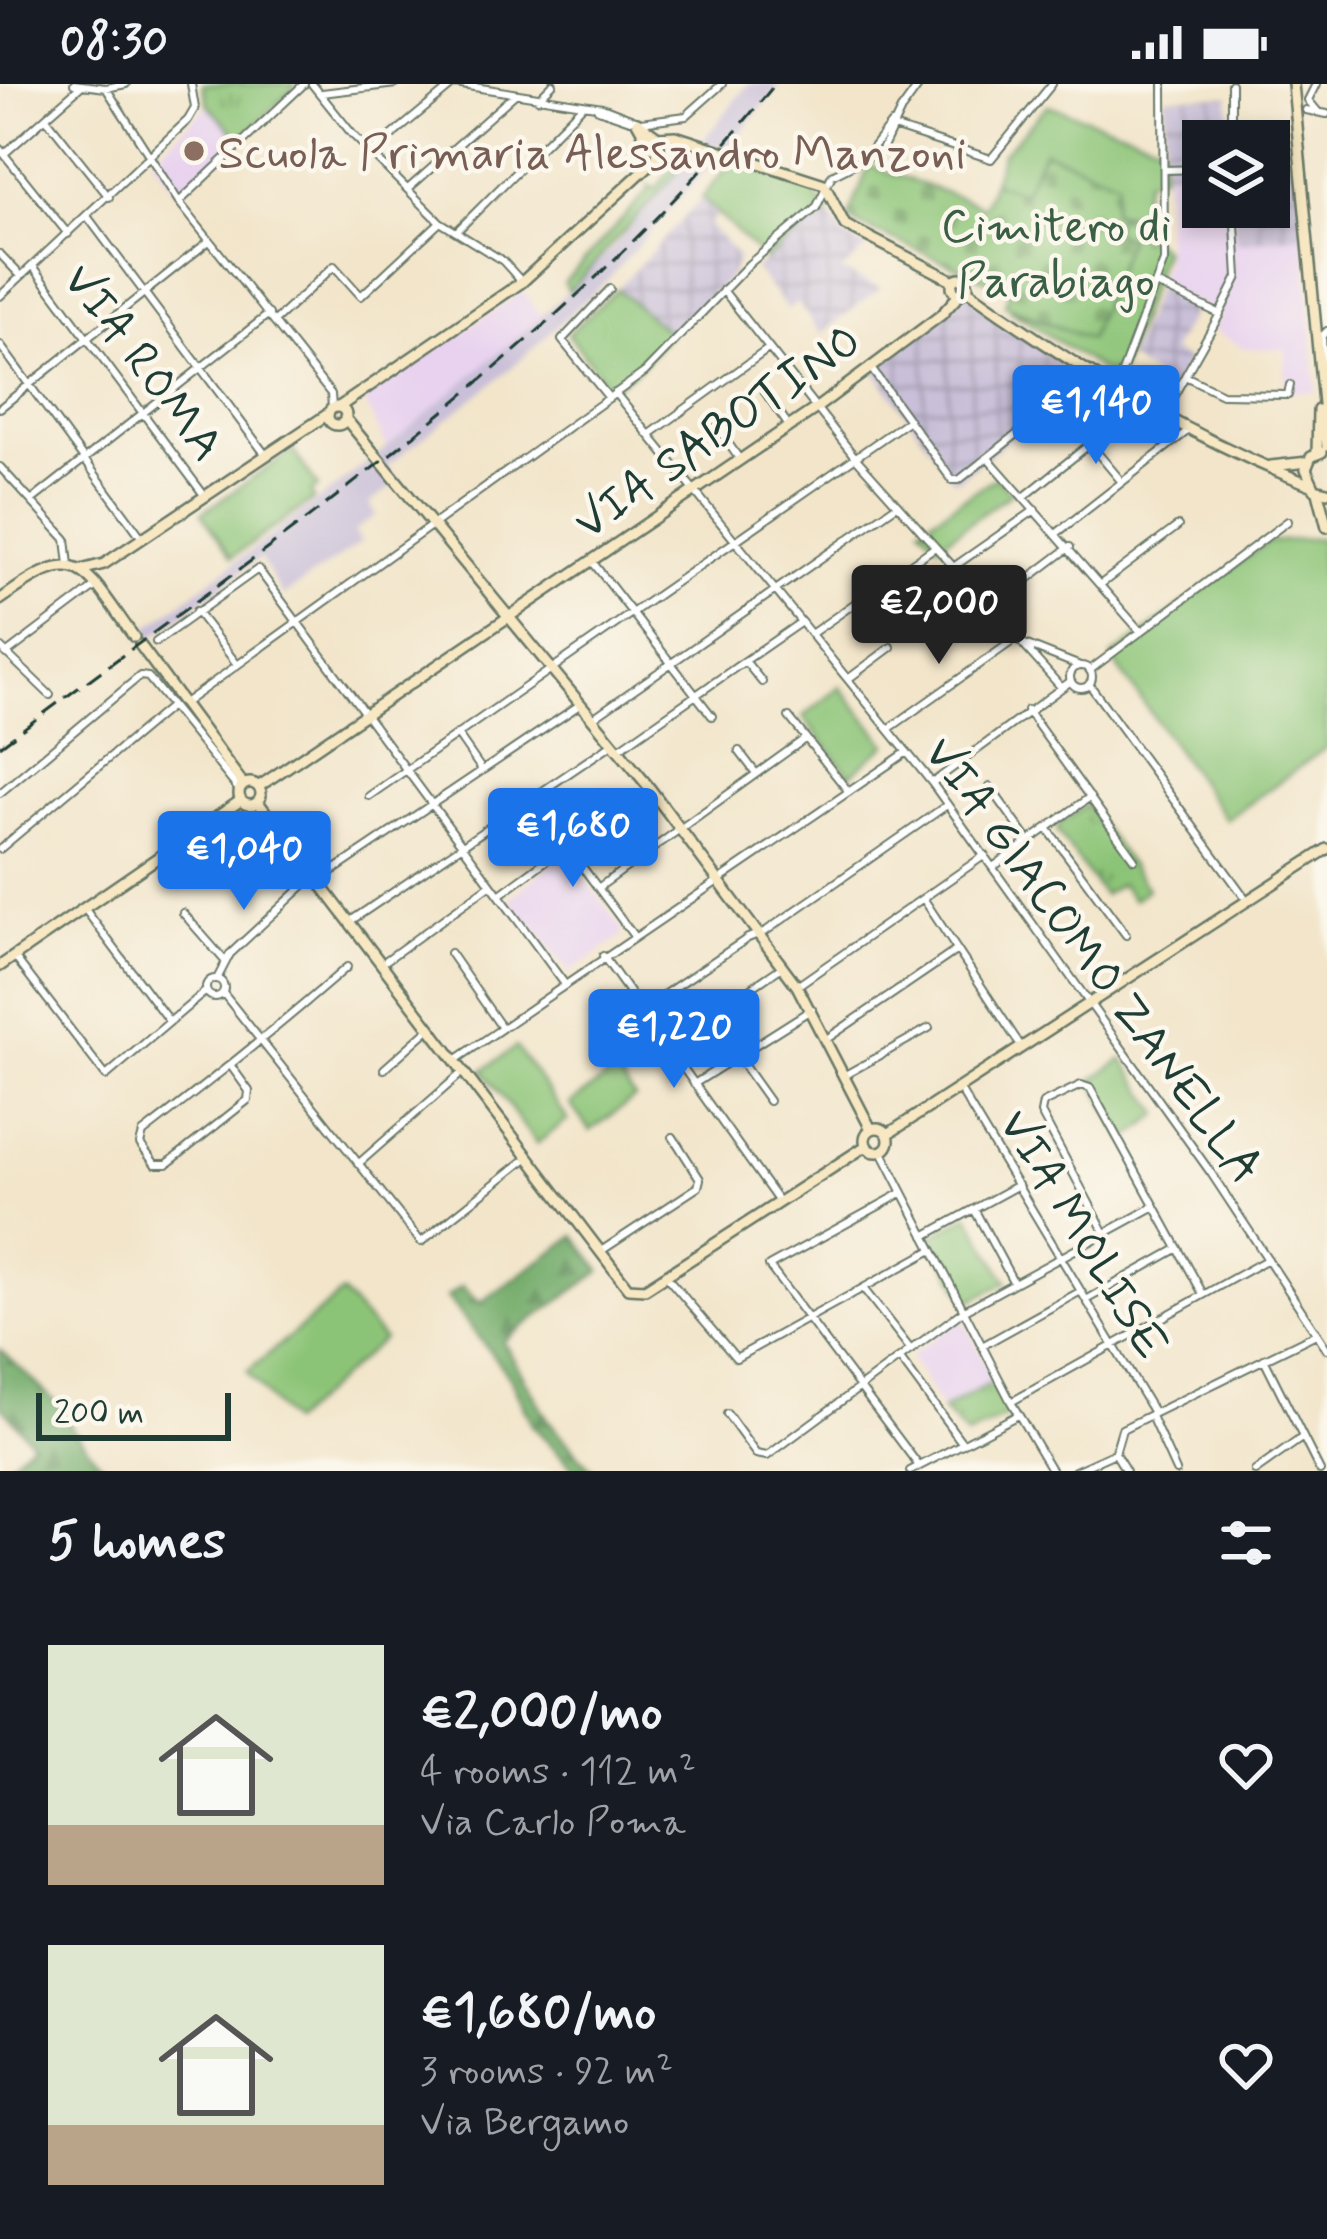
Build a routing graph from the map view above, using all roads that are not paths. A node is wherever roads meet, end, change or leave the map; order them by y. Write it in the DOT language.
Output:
graph roads {
  1 [pos="126,84"];
  2 [pos="191,84"];
  3 [pos="308,84"];
  4 [pos="396,84"];
  5 [pos="455,84"];
  6 [pos="553,84"];
  7 [pos="722,84"];
  8 [pos="919,84"];
  9 [pos="1052,84"];
  10 [pos="1163,84"];
  11 [pos="1231,84"];
  12 [pos="1293,84"];
  13 [pos="1316,84"];
  14 [pos="77,85"];
  15 [pos="106,88"];
  16 [pos="322,93"];
  17 [pos="514,95"];
  18 [pos="1294,98"];
  19 [pos="538,99"];
  20 [pos="581,106"];
  21 [pos="1306,110"];
  22 [pos="1323,113"];
  23 [pos="46,118"];
  24 [pos="1231,120"];
  25 [pos="1296,121"];
  26 [pos="639,122"];
  27 [pos="892,126"];
  28 [pos="657,143"];
  29 [pos="2,151"];
  30 [pos="372,152"];
  31 [pos="147,159"];
  32 [pos="1164,170"];
  33 [pos="1182,170"];
  34 [pos="824,184"];
  35 [pos="409,189"];
  36 [pos="109,197"];
  37 [pos="178,202"];
  38 [pos="87,216"];
  39 [pos="440,222"];
  40 [pos="1235,228"];
  41 [pos="456,232"];
  42 [pos="68,234"];
  43 [pos="209,241"];
  44 [pos="0,254"];
  45 [pos="33,266"];
  46 [pos="21,276"];
  47 [pos="522,282"];
  48 [pos="1156,284"];
  49 [pos="610,289"];
  50 [pos="723,290"];
  51 [pos="144,292"];
  52 [pos="963,292"];
  53 [pos="0,296"];
  54 [pos="1220,314"];
  55 [pos="272,318"];
  56 [pos="1321,329"];
  57 [pos="87,339"];
  58 [pos="0,345"];
  59 [pos="768,349"];
  60 [pos="870,367"];
  61 [pos="202,368"];
  62 [pos="1093,374"];
  63 [pos="1185,376"];
  64 [pos="29,384"];
  65 [pos="1290,385"];
  66 [pos="1116,388"];
  67 [pos="765,392"];
  68 [pos="612,396"];
  69 [pos="1141,403"];
  70 [pos="0,407"];
  71 [pos="815,409"];
  72 [pos="143,414"];
  73 [pos="1163,415"];
  74 [pos="338,416"];
  75 [pos="909,420"];
  76 [pos="789,426"];
  77 [pos="717,427"];
  78 [pos="1190,429"];
  79 [pos="649,435"];
  80 [pos="1090,445"];
  81 [pos="1320,453"];
  82 [pos="266,454"];
  83 [pos="854,457"];
  84 [pos="988,458"];
  85 [pos="86,459"];
  86 [pos="740,460"];
  87 [pos="0,466"];
  88 [pos="1261,466"];
  89 [pos="1122,482"];
  90 [pos="693,490"];
  91 [pos="1319,490"];
  92 [pos="204,495"];
  93 [pos="1024,497"];
  94 [pos="31,501"];
  95 [pos="897,505"];
  96 [pos="1036,510"];
  97 [pos="434,520"];
  98 [pos="1288,521"];
  99 [pos="1178,526"];
  100 [pos="1327,527"];
  101 [pos="1057,533"];
  102 [pos="142,538"];
  103 [pos="735,541"];
  104 [pos="934,548"];
  105 [pos="1070,548"];
  106 [pos="591,560"];
  107 [pos="69,565"];
  108 [pos="952,568"];
  109 [pos="81,570"];
  110 [pos="1101,584"];
  111 [pos="97,586"];
  112 [pos="776,590"];
  113 [pos="0,599"];
  114 [pos="988,609"];
  115 [pos="196,610"];
  116 [pos="632,612"];
  117 [pos="507,618"];
  118 [pos="294,619"];
  119 [pos="802,622"];
  120 [pos="1141,632"];
  121 [pos="812,634"];
  122 [pos="1014,640"];
  123 [pos="156,642"];
  124 [pos="892,647"];
  125 [pos="3,651"];
  126 [pos="746,661"];
  127 [pos="236,663"];
  128 [pos="671,663"];
  129 [pos="1080,666"];
  130 [pos="1090,670"];
  131 [pos="548,671"];
  132 [pos="848,679"];
  133 [pos="1071,681"];
  134 [pos="762,682"];
  135 [pos="1089,684"];
  136 [pos="1060,686"];
  137 [pos="50,695"];
  138 [pos="696,695"];
  139 [pos="177,705"];
  140 [pos="578,706"];
  141 [pos="1028,710"];
  142 [pos="365,714"];
  143 [pos="712,716"];
  144 [pos="789,717"];
  145 [pos="590,720"];
  146 [pos="889,729"];
  147 [pos="457,734"];
  148 [pos="806,738"];
  149 [pos="614,747"];
  150 [pos="739,751"];
  151 [pos="907,752"];
  152 [pos="406,770"];
  153 [pos="482,770"];
  154 [pos="755,773"];
  155 [pos="932,783"];
  156 [pos="259,787"];
  157 [pos="990,787"];
  158 [pos="241,792"];
  159 [pos="0,793"];
  160 [pos="849,793"];
  161 [pos="369,796"];
  162 [pos="1090,797"];
  163 [pos="258,802"];
  164 [pos="432,804"];
  165 [pos="948,804"];
  166 [pos="546,818"];
  167 [pos="679,828"];
  168 [pos="1047,828"];
  169 [pos="1029,841"];
  170 [pos="462,845"];
  171 [pos="566,846"];
  172 [pos="0,849"];
  173 [pos="1324,853"];
  174 [pos="985,855"];
  175 [pos="1134,859"];
  176 [pos="993,867"];
  177 [pos="316,879"];
  178 [pos="718,882"];
  179 [pos="491,884"];
  180 [pos="598,888"];
  181 [pos="499,895"];
  182 [pos="923,898"];
  183 [pos="1249,902"];
  184 [pos="84,908"];
  185 [pos="183,914"];
  186 [pos="349,922"];
  187 [pos="757,934"];
  188 [pos="1126,935"];
  189 [pos="634,936"];
  190 [pos="957,950"];
  191 [pos="451,953"];
  192 [pos="14,956"];
  193 [pos="603,956"];
  194 [pos="224,961"];
  195 [pos="381,964"];
  196 [pos="0,966"];
  197 [pos="347,967"];
  198 [pos="782,967"];
  199 [pos="218,979"];
  200 [pos="564,983"];
  201 [pos="796,986"];
  202 [pos="206,991"];
  203 [pos="223,994"];
  204 [pos="1092,1003"];
  205 [pos="812,1009"];
  206 [pos="641,1010"];
  207 [pos="168,1020"];
  208 [pos="430,1028"];
  209 [pos="502,1028"];
  210 [pos="929,1028"];
  211 [pos="828,1038"];
  212 [pos="262,1042"];
  213 [pos="668,1046"];
  214 [pos="1022,1048"];
  215 [pos="737,1056"];
  216 [pos="454,1061"];
  217 [pos="231,1066"];
  218 [pos="384,1069"];
  219 [pos="463,1072"];
  220 [pos="845,1075"];
  221 [pos="694,1084"];
  222 [pos="959,1088"];
  223 [pos="770,1101"];
  224 [pos="872,1130"];
  225 [pos="888,1134"];
  226 [pos="673,1137"];
  227 [pos="866,1146"];
  228 [pos="882,1152"];
  229 [pos="527,1158"];
  230 [pos="358,1164"];
  231 [pos="1018,1185"];
  232 [pos="902,1193"];
  233 [pos="779,1202"];
  234 [pos="1155,1207"];
  235 [pos="974,1209"];
  236 [pos="1105,1233"];
  237 [pos="925,1236"];
  238 [pos="1178,1249"];
  239 [pos="932,1250"];
  240 [pos="598,1253"];
  241 [pos="1061,1257"];
  242 [pos="1268,1259"];
  243 [pos="666,1276"];
  244 [pos="1014,1283"];
  245 [pos="863,1288"];
  246 [pos="1203,1294"];
  247 [pos="1084,1295"];
  248 [pos="963,1311"];
  249 [pos="808,1318"];
  250 [pos="1317,1334"];
  251 [pos="1113,1343"];
  252 [pos="982,1346"];
  253 [pos="1327,1349"];
  254 [pos="911,1350"];
  255 [pos="900,1358"];
  256 [pos="1264,1360"];
  257 [pos="861,1388"];
  258 [pos="1010,1402"];
  259 [pos="727,1414"];
  260 [pos="1152,1414"];
  261 [pos="1018,1415"];
  262 [pos="1303,1437"];
  263 [pos="963,1444"];
  264 [pos="1115,1453"];
  265 [pos="915,1469"];
  266 [pos="1052,1471"];
  267 [pos="1075,1471"];
  268 [pos="1126,1471"];
  269 [pos="1176,1471"];
  270 [pos="1255,1471"];
  271 [pos="1320,1471"];
  1 -- 15 [label="street"];
  2 -- 31 [label="street"];
  3 -- 16 [label="street"];
  3 -- 37 [label="street"];
  4 -- 16 [label="street"];
  5 -- 17 [label="street"];
  5 -- 30 [label="street"];
  6 -- 19 [label="street"];
  7 -- 26 [label="street"];
  8 -- 27 [label="street"];
  9 -- 27 [label="street"];
  10 -- 32 [label="street"];
  11 -- 24 [label="street"];
  12 -- 18 [label="street"];
  13 -- 22 [label="street"];
  14 -- 15 [label="street"];
  14 -- 23 [label="street"];
  15 -- 31 [label="street"];
  16 -- 30 [label="street"];
  17 -- 19 [label="street"];
  17 -- 35 [label="street"];
  18 -- 21 [label="street"];
  18 -- 25 [label="street"];
  19 -- 20 [label="street"];
  20 -- 26 [label="street"];
  20 -- 41 [label="street"];
  21 -- 22 [label="street"];
  21 -- 25 [label="street"];
  23 -- 29 [label="street"];
  23 -- 36 [label="street"];
  25 -- 56 [label="street"];
  26 -- 28 [label="street"];
  27 -- 34 [label="street"];
  28 -- 34 [label="street"];
  28 -- 47 [label="street"];
  29 -- 42 [label="street"];
  30 -- 35 [label="street"];
  31 -- 36 [label="street"];
  31 -- 37 [label="street"];
  32 -- 33 [label="street"];
  32 -- 48 [label="street"];
  34 -- 50 [label="street"];
  34 -- 52 [label="street"];
  35 -- 39 [label="street"];
  36 -- 38 [label="street"];
  37 -- 43 [label="street"];
  38 -- 42 [label="street"];
  38 -- 51 [label="street"];
  39 -- 41 [label="street"];
  39 -- 55 [label="street"];
  40 -- 54 [label="street"];
  41 -- 47 [label="street"];
  42 -- 45 [label="street"];
  43 -- 51 [label="street"];
  43 -- 55 [label="street"];
  44 -- 46 [label="street"];
  45 -- 46 [label="street"];
  45 -- 57 [label="street, VIA ROMA"];
  46 -- 53 [label="street"];
  47 -- 74 [label="street"];
  48 -- 54 [label="street"];
  48 -- 66 [label="street"];
  49 -- 68 [label="street, VIA GIACOMO ZANELLA"];
  50 -- 59 [label="street"];
  50 -- 68 [label="street"];
  51 -- 57 [label="street"];
  51 -- 61 [label="street"];
  52 -- 60 [label="street, VIA SABOTINO"];
  52 -- 62 [label="street"];
  54 -- 63 [label="street"];
  55 -- 61 [label="street"];
  55 -- 74 [label="street"];
  56 -- 81 [label="street"];
  56 -- 81 [label="street"];
  57 -- 64 [label="street"];
  57 -- 72 [label="street, VIA ROMA"];
  58 -- 64 [label="street"];
  59 -- 71 [label="street"];
  59 -- 79 [label="street"];
  60 -- 71 [label="street, VIA SABOTINO"];
  60 -- 75 [label="street"];
  61 -- 72 [label="street"];
  61 -- 82 [label="street"];
  62 -- 66 [label="street"];
  62 -- 84 [label="street"];
  63 -- 65 [label="street"];
  63 -- 73 [label="street"];
  64 -- 70 [label="street"];
  64 -- 85 [label="street"];
  66 -- 69 [label="street"];
  67 -- 76 [label="street"];
  68 -- 79 [label="street, VIA GIACOMO ZANELLA"];
  68 -- 97 [label="street"];
  69 -- 73 [label="street"];
  69 -- 80 [label="street"];
  71 -- 76 [label="street, VIA SABOTINO"];
  71 -- 83 [label="street"];
  72 -- 85 [label="street"];
  72 -- 92 [label="street, VIA ROMA"];
  73 -- 78 [label="street"];
  74 -- 82 [label="street"];
  74 -- 97 [label="street"];
  75 -- 83 [label="street"];
  75 -- 84 [label="street"];
  76 -- 86 [label="street, VIA SABOTINO"];
  77 -- 86 [label="street"];
  78 -- 88 [label="street"];
  78 -- 89 [label="street"];
  79 -- 90 [label="street, VIA GIACOMO ZANELLA"];
  80 -- 89 [label="street"];
  80 -- 93 [label="street"];
  81 -- 88 [label="street"];
  81 -- 91 [label="street"];
  82 -- 92 [label="street"];
  83 -- 95 [label="street"];
  83 -- 103 [label="street"];
  84 -- 93 [label="street"];
  85 -- 94 [label="street"];
  85 -- 102 [label="street"];
  86 -- 90 [label="street, VIA SABOTINO"];
  87 -- 94 [label="street"];
  88 -- 91 [label="street"];
  89 -- 101 [label="street"];
  90 -- 103 [label="street, VIA GIACOMO ZANELLA"];
  90 -- 106 [label="street, VIA SABOTINO"];
  91 -- 100 [label="street"];
  92 -- 102 [label="street"];
  93 -- 96 [label="street"];
  94 -- 107 [label="street"];
  95 -- 104 [label="street"];
  95 -- 112 [label="street"];
  96 -- 101 [label="street"];
  96 -- 108 [label="street"];
  97 -- 117 [label="street"];
  97 -- 118 [label="street"];
  98 -- 120 [label="street"];
  99 -- 110 [label="street"];
  101 -- 105 [label="street"];
  102 -- 109 [label="street"];
  103 -- 112 [label="street, VIA GIACOMO ZANELLA"];
  103 -- 116 [label="street"];
  104 -- 108 [label="street"];
  104 -- 121 [label="street"];
  105 -- 110 [label="street"];
  105 -- 114 [label="street"];
  106 -- 116 [label="street"];
  106 -- 117 [label="street, VIA SABOTINO"];
  107 -- 109 [label="street"];
  107 -- 113 [label="street"];
  108 -- 114 [label="street"];
  109 -- 111 [label="street"];
  110 -- 120 [label="street"];
  111 -- 125 [label="street"];
  111 -- 139 [label="street"];
  112 -- 119 [label="street, VIA GIACOMO ZANELLA"];
  112 -- 128 [label="street"];
  114 -- 122 [label="street"];
  115 -- 118 [label="street"];
  115 -- 123 [label="street"];
  115 -- 127 [label="street"];
  116 -- 128 [label="street"];
  116 -- 131 [label="street"];
  117 -- 131 [label="street"];
  117 -- 142 [label="street, VIA SABOTINO"];
  118 -- 127 [label="street"];
  118 -- 142 [label="street"];
  119 -- 121 [label="street, VIA GIACOMO ZANELLA"];
  119 -- 126 [label="street"];
  120 -- 130 [label="street"];
  121 -- 132 [label="street, VIA GIACOMO ZANELLA"];
  122 -- 129 [label="street"];
  122 -- 136 [label="street"];
  122 -- 146 [label="street"];
  124 -- 132 [label="street"];
  125 -- 137 [label="street"];
  126 -- 134 [label="street"];
  126 -- 138 [label="street"];
  127 -- 139 [label="street"];
  128 -- 138 [label="street"];
  128 -- 145 [label="street"];
  129 -- 130 [label="street"];
  129 -- 133 [label="street"];
  130 -- 135 [label="street"];
  131 -- 140 [label="street"];
  131 -- 147 [label="street"];
  132 -- 146 [label="street, VIA GIACOMO ZANELLA"];
  133 -- 135 [label="street"];
  133 -- 136 [label="street"];
  135 -- 183 [label="street"];
  136 -- 141 [label="street"];
  138 -- 143 [label="street"];
  138 -- 149 [label="street"];
  139 -- 158 [label="street"];
  139 -- 159 [label="street"];
  139 -- 172 [label="street"];
  140 -- 145 [label="street"];
  140 -- 153 [label="street"];
  141 -- 155 [label="street"];
  141 -- 162 [label="street"];
  142 -- 152 [label="street"];
  142 -- 156 [label="street, VIA SABOTINO"];
  144 -- 148 [label="street"];
  145 -- 149 [label="street"];
  146 -- 151 [label="street, VIA GIACOMO ZANELLA"];
  147 -- 152 [label="street"];
  147 -- 153 [label="street"];
  148 -- 154 [label="street"];
  148 -- 160 [label="street"];
  149 -- 167 [label="street"];
  149 -- 170 [label="street"];
  150 -- 154 [label="street"];
  151 -- 155 [label="street, VIA GIACOMO ZANELLA"];
  151 -- 160 [label="street"];
  152 -- 161 [label="street"];
  152 -- 164 [label="street"];
  153 -- 164 [label="street"];
  154 -- 167 [label="street"];
  155 -- 165 [label="street, VIA GIACOMO ZANELLA"];
  156 -- 158 [label="street"];
  156 -- 163 [label="street"];
  157 -- 169 [label="street"];
  158 -- 163 [label="street"];
  158 -- 184 [label="street"];
  160 -- 178 [label="street"];
  162 -- 168 [label="street"];
  162 -- 175 [label="street"];
  163 -- 177 [label="street"];
  164 -- 170 [label="street"];
  164 -- 177 [label="street"];
  165 -- 174 [label="street, VIA GIACOMO ZANELLA"];
  165 -- 187 [label="street"];
  166 -- 171 [label="street"];
  167 -- 178 [label="street"];
  167 -- 180 [label="street"];
  168 -- 169 [label="street"];
  168 -- 188 [label="street"];
  169 -- 176 [label="street"];
  170 -- 179 [label="street"];
  170 -- 186 [label="street"];
  171 -- 180 [label="street"];
  171 -- 181 [label="street"];
  173 -- 183 [label="street"];
  174 -- 176 [label="street, VIA GIACOMO ZANELLA"];
  174 -- 182 [label="street"];
  176 -- 204 [label="street, VIA GIACOMO ZANELLA"];
  177 -- 186 [label="street"];
  177 -- 194 [label="street"];
  178 -- 187 [label="street"];
  178 -- 189 [label="street"];
  179 -- 181 [label="street"];
  179 -- 195 [label="street"];
  180 -- 189 [label="street"];
  181 -- 200 [label="street"];
  182 -- 190 [label="street"];
  182 -- 201 [label="street"];
  183 -- 204 [label="street"];
  184 -- 192 [label="street"];
  184 -- 207 [label="street"];
  185 -- 194 [label="street"];
  186 -- 195 [label="street"];
  187 -- 198 [label="street"];
  187 -- 206 [label="street"];
  189 -- 193 [label="street"];
  190 -- 211 [label="street"];
  190 -- 214 [label="street"];
  191 -- 209 [label="street"];
  192 -- 196 [label="street"];
  192 -- 207 [label="street"];
  193 -- 200 [label="street"];
  193 -- 206 [label="street"];
  194 -- 199 [label="street"];
  195 -- 208 [label="street"];
  197 -- 212 [label="street"];
  198 -- 201 [label="street"];
  198 -- 213 [label="street"];
  199 -- 202 [label="street"];
  199 -- 203 [label="street"];
  200 -- 209 [label="street"];
  201 -- 205 [label="street"];
  202 -- 203 [label="street"];
  202 -- 207 [label="street"];
  203 -- 212 [label="street"];
  204 -- 214 [label="street"];
  204 -- 242 [label="street, VIA GIACOMO ZANELLA"];
  205 -- 211 [label="street"];
  205 -- 215 [label="street"];
  206 -- 213 [label="street"];
  208 -- 216 [label="street"];
  208 -- 218 [label="street"];
  209 -- 216 [label="street"];
  210 -- 220 [label="street"];
  211 -- 220 [label="street"];
  212 -- 217 [label="street"];
  212 -- 230 [label="street"];
  213 -- 221 [label="street"];
  214 -- 222 [label="street"];
  215 -- 221 [label="street"];
  215 -- 223 [label="street"];
  216 -- 219 [label="street"];
  217 -- 217 [label="street"];
  219 -- 229 [label="street"];
  219 -- 230 [label="street"];
  220 -- 224 [label="street"];
  221 -- 233 [label="street"];
  222 -- 225 [label="street"];
  222 -- 231 [label="street, VIA MOLISE"];
  224 -- 225 [label="street"];
  224 -- 227 [label="street"];
  225 -- 228 [label="street"];
  226 -- 240 [label="street"];
  227 -- 228 [label="street"];
  227 -- 233 [label="street"];
  228 -- 232 [label="street"];
  229 -- 230 [label="street"];
  229 -- 240 [label="street"];
  231 -- 235 [label="street"];
  231 -- 241 [label="street, VIA MOLISE"];
  232 -- 237 [label="street"];
  232 -- 249 [label="street"];
  233 -- 243 [label="street"];
  234 -- 236 [label="street"];
  234 -- 236 [label="street"];
  234 -- 238 [label="street"];
  235 -- 237 [label="street"];
  235 -- 244 [label="street"];
  236 -- 241 [label="street"];
  237 -- 239 [label="street"];
  238 -- 246 [label="street"];
  238 -- 247 [label="street"];
  239 -- 245 [label="street"];
  239 -- 248 [label="street"];
  240 -- 243 [label="street"];
  241 -- 244 [label="street"];
  241 -- 247 [label="street, VIA MOLISE"];
  242 -- 246 [label="street"];
  242 -- 250 [label="street, VIA GIACOMO ZANELLA"];
  243 -- 249 [label="street"];
  244 -- 248 [label="street"];
  245 -- 249 [label="street"];
  245 -- 254 [label="street"];
  246 -- 251 [label="street"];
  247 -- 251 [label="street, VIA MOLISE"];
  247 -- 252 [label="street"];
  248 -- 252 [label="street"];
  248 -- 254 [label="street"];
  249 -- 257 [label="street"];
  250 -- 253 [label="street, VIA GIACOMO ZANELLA"];
  250 -- 256 [label="street"];
  251 -- 258 [label="street"];
  251 -- 260 [label="street, VIA MOLISE"];
  252 -- 258 [label="street"];
  254 -- 255 [label="street"];
  255 -- 257 [label="street"];
  255 -- 263 [label="street"];
  256 -- 260 [label="street"];
  256 -- 262 [label="street"];
  257 -- 259 [label="street"];
  257 -- 265 [label="street"];
  258 -- 261 [label="street"];
  260 -- 264 [label="street"];
  260 -- 269 [label="street, VIA MOLISE"];
  261 -- 263 [label="street"];
  261 -- 266 [label="street"];
  262 -- 270 [label="street"];
  262 -- 271 [label="street"];
  263 -- 265 [label="street"];
  264 -- 267 [label="street"];
  264 -- 268 [label="street"];
}
